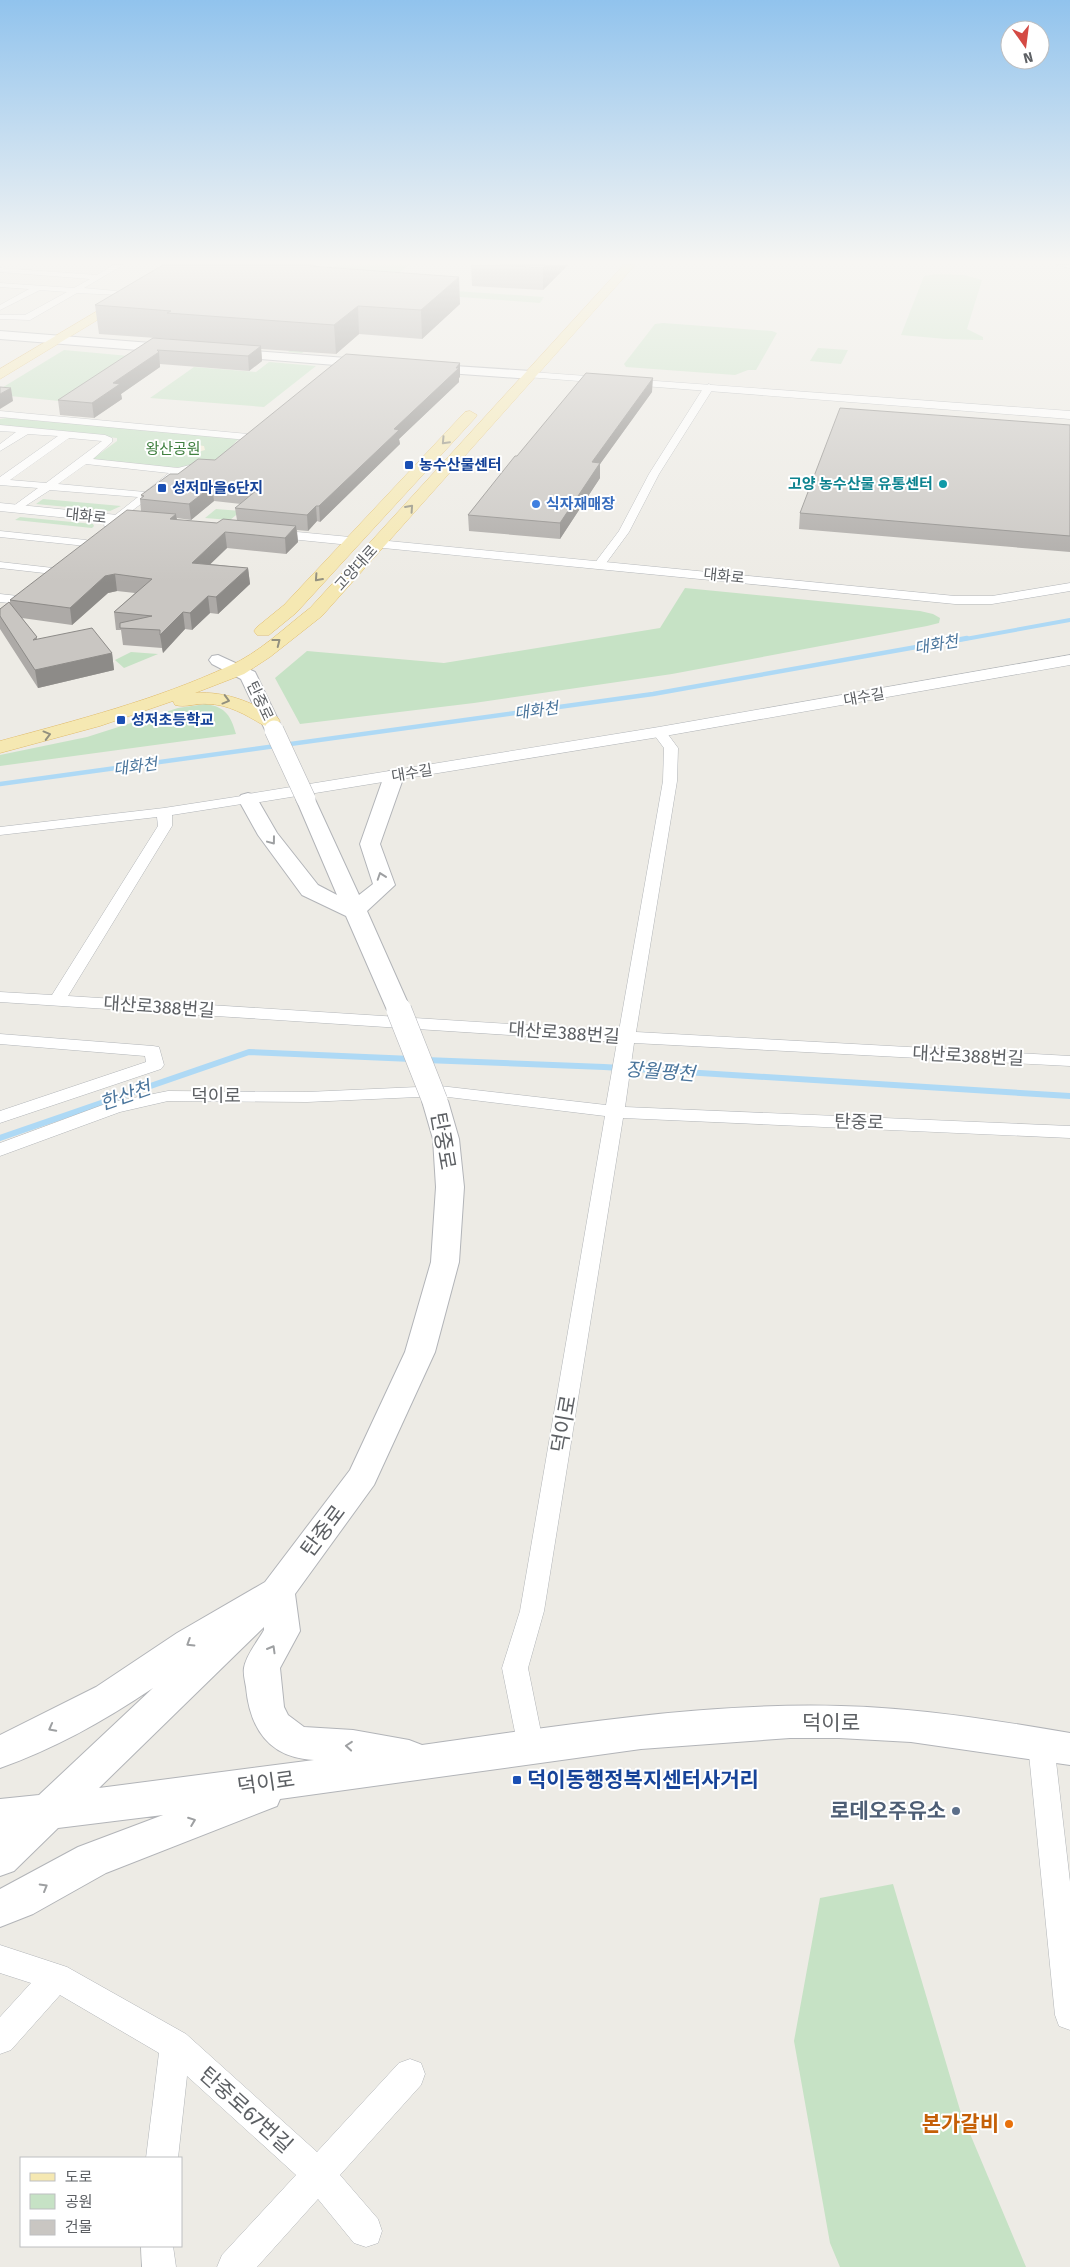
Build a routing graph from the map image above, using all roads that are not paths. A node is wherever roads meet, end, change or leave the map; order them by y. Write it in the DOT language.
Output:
graph roads {
  1 [pos="474,371"];
  2 [pos="511,371"];
  3 [pos="535,371"];
  4 [pos="509,373"];
  5 [pos="531,375"];
  6 [pos="496,386"];
  7 [pos="708,387"];
  8 [pos="476,408"];
  9 [pos="0,414"];
  10 [pos="1070,415"];
  11 [pos="0,428"];
  12 [pos="259,428"];
  13 [pos="25,430"];
  14 [pos="68,434"];
  15 [pos="248,437"];
  16 [pos="238,446"];
  17 [pos="0,448"];
  18 [pos="84,461"];
  19 [pos="221,461"];
  20 [pos="178,471"];
  21 [pos="0,482"];
  22 [pos="49,486"];
  23 [pos="147,495"];
  24 [pos="0,507"];
  25 [pos="16,509"];
  26 [pos="117,520"];
  27 [pos="164,524"];
  28 [pos="250,532"];
  29 [pos="0,534"];
  30 [pos="93,539"];
  31 [pos="350,542"];
  32 [pos="378,544"];
  33 [pos="73,554"];
  34 [pos="600,564"];
  35 [pos="0,565"];
  36 [pos="39,582"];
  37 [pos="1070,587"];
  38 [pos="0,598"];
  39 [pos="6,610"];
  40 [pos="250,642"];
  41 [pos="230,660"];
  42 [pos="1070,660"];
  43 [pos="92,722"];
  44 [pos="272,726"];
  45 [pos="659,732"];
  46 [pos="0,733"];
  47 [pos="0,747"];
  48 [pos="394,776"];
  49 [pos="248,799"];
  50 [pos="164,812"];
  51 [pos="0,832"];
  52 [pos="354,911"];
  53 [pos="0,997"];
  54 [pos="57,1001"];
  55 [pos="0,1039"];
  56 [pos="626,1042"];
  57 [pos="1070,1061"];
  58 [pos="438,1096"];
  59 [pos="616,1106"];
  60 [pos="0,1117"];
  61 [pos="1070,1132"];
  62 [pos="0,1150"];
  63 [pos="277,1592"];
  64 [pos="531,1747"];
  65 [pos="1055,1747"];
  66 [pos="0,1752"];
  67 [pos="431,1761"];
  68 [pos="307,1777"];
  69 [pos="50,1812"];
  70 [pos="0,1817"];
  71 [pos="0,1858"];
  72 [pos="0,1908"];
  73 [pos="0,1959"];
  74 [pos="56,1977"];
  75 [pos="1070,2015"];
  76 [pos="0,2039"];
  77 [pos="175,2045"];
  78 [pos="410,2074"];
  79 [pos="162,2157"];
  80 [pos="318,2174"];
  81 [pos="366,2231"];
  82 [pos="157,2247"];
  83 [pos="159,2267"];
  84 [pos="234,2267"];
  1 -- 4 [label="main road"];
  2 -- 4 [label="main road"];
  3 -- 5 [label="main road, 고양대로"];
  4 -- 5 [label="main road"];
  4 -- 6 [label="main road"];
  5 -- 7 [label="street"];
  32 -- 5 [label="main road, 고양대로, one-way"];
  7 -- 10 [label="street"];
  7 -- 34 [label="street"];
  8 -- 31 [label="main road, 고양대로, one-way"];
  9 -- 15 [label="street"];
  11 -- 13 [label="street"];
  12 -- 15 [label="street"];
  13 -- 14 [label="street"];
  13 -- 17 [label="street"];
  14 -- 18 [label="street"];
  14 -- 21 [label="street"];
  15 -- 16 [label="street"];
  18 -- 20 [label="street"];
  18 -- 22 [label="street"];
  19 -- 20 [label="street"];
  20 -- 23 [label="street"];
  21 -- 22 [label="street"];
  22 -- 23 [label="street"];
  22 -- 25 [label="street"];
  23 -- 26 [label="street"];
  24 -- 25 [label="street, 대화로"];
  25 -- 26 [label="street, 대화로"];
  26 -- 27 [label="street, 대화로"];
  26 -- 30 [label="street"];
  28 -- 31 [label="street"];
  29 -- 30 [label="street"];
  30 -- 33 [label="street"];
  31 -- 40 [label="main road, 고양대로, one-way"];
  32 -- 34 [label="street, 대화로"];
  41 -- 32 [label="main road, 고양대로, one-way"];
  34 -- 37 [label="street, 대화로"];
  35 -- 36 [label="street"];
  38 -- 39 [label="street"];
  41 -- 43 [label="main road, 고양대로"];
  41 -- 44 [label="main road, 탄중로"];
  41 -- 46 [label="main road, 고양대로"];
  42 -- 45 [label="street, 대수길"];
  43 -- 44 [label="main road, one-way"];
  47 -- 43 [label="main road, 고양대로, one-way"];
  44 -- 52 [label="main road, 탄중로, bridge"];
  45 -- 48 [label="street, 대수길"];
  45 -- 56 [label="street"];
  48 -- 49 [label="street, 대수길"];
  52 -- 48 [label="main road, one-way"];
  49 -- 50 [label="street, 대수길"];
  49 -- 52 [label="main road, one-way"];
  50 -- 51 [label="street, 대수길"];
  50 -- 54 [label="street"];
  52 -- 58 [label="main road, bridge"];
  53 -- 54 [label="street"];
  54 -- 56 [label="street, 대산로388번길"];
  55 -- 60 [label="street"];
  56 -- 57 [label="street, 대산로388번길"];
  56 -- 59 [label="street, 덕이로"];
  58 -- 59 [label="street, 탄중로"];
  58 -- 62 [label="street, 덕이로"];
  58 -- 63 [label="main road, 탄중로"];
  59 -- 61 [label="street, 탄중로"];
  59 -- 64 [label="street, 덕이로"];
  63 -- 66 [label="main road, one-way"];
  67 -- 63 [label="main road, one-way"];
  63 -- 69 [label="main road, 탄중로"];
  64 -- 65 [label="main road, 덕이로"];
  64 -- 67 [label="main road, 덕이로"];
  65 -- 75 [label="street, 덕이로"];
  67 -- 68 [label="main road, 덕이로"];
  68 -- 69 [label="main road, 덕이로"];
  72 -- 68 [label="main road, one-way"];
  69 -- 70 [label="main road, 덕이로"];
  69 -- 71 [label="main road, 탄중로"];
  73 -- 74 [label="street, 탄중로67번길"];
  74 -- 76 [label="street"];
  74 -- 77 [label="street, 탄중로67번길"];
  77 -- 79 [label="street, 탄중로67번길"];
  77 -- 80 [label="street, 탄중로67번길"];
  78 -- 80 [label="street"];
  80 -- 81 [label="street, 탄중로67번길"];
  80 -- 84 [label="street"];
  82 -- 83 [label="street"];
}
